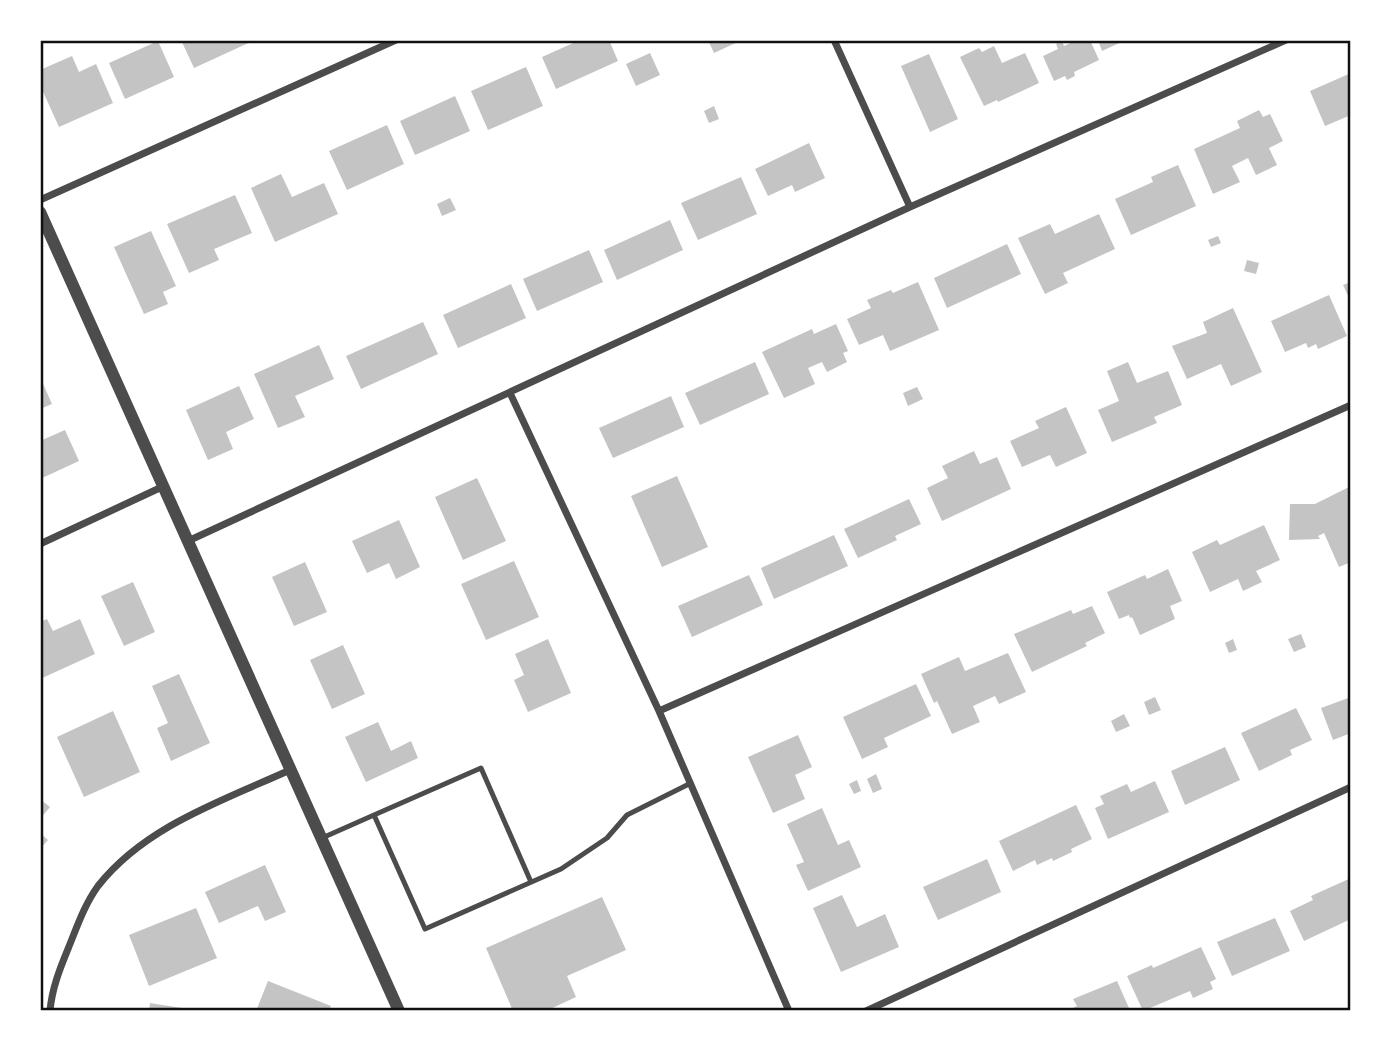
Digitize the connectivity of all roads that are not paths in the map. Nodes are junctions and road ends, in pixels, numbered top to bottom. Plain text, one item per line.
1 (396, 40) edge
2 (834, 40) edge
3 (1286, 40) edge
4 (40, 200) edge
5 (910, 207) junction
6 (40, 212) edge
7 (510, 393) junction
8 (1351, 405) edge
9 (164, 486) junction
10 (188, 541) junction
11 (40, 544) edge
12 (659, 711) junction
13 (290, 770) junction
14 (691, 783) junction
15 (1351, 787) edge
16 (374, 815) junction
17 (321, 839) junction
18 (531, 882) junction
19 (40, 989) edge
20 (52, 991) junction
21 (50, 1011) edge
22 (400, 1011) edge
23 (789, 1011) edge
24 (866, 1011) edge

1 - 4 street
2 - 5 street
3 - 5 street
5 - 7 street
6 - 9 street
7 - 10 street
7 - 12 street
8 - 12 street
9 - 10 street
9 - 11 street
10 - 13 street
12 - 14 street
13 - 17 street
13 - 20 street
14 - 18 lane
14 - 23 street
15 - 24 street
16 - 17 lane
16 - 18 lane
16 - 18 lane
17 - 22 street
19 - 20 street
20 - 21 street

